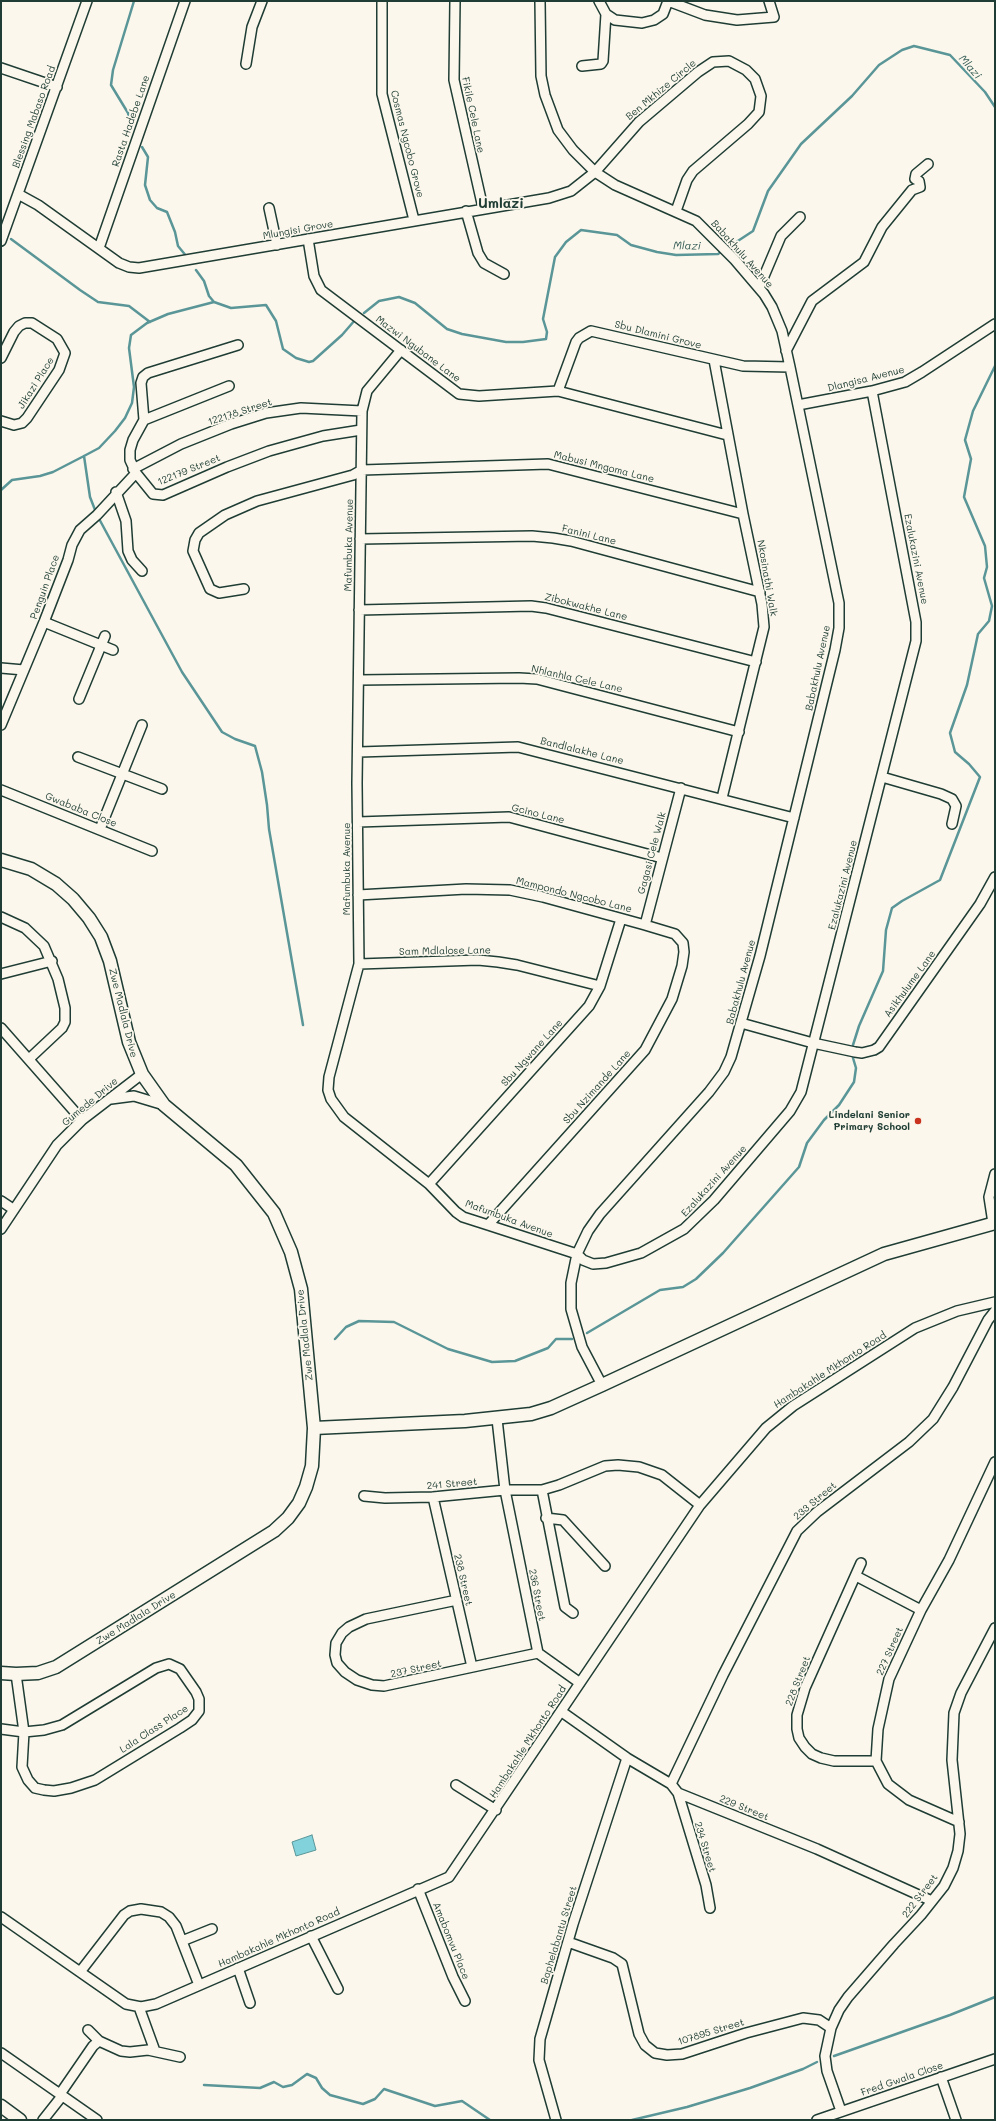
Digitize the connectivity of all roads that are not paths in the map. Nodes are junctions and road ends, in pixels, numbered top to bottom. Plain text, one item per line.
1 (86, 1) edge
2 (185, 1) edge
3 (262, 1) edge
4 (382, 1) edge
5 (455, 1) edge
6 (540, 1) edge
7 (599, 1) edge
8 (668, 1) edge
9 (769, 1) edge
10 (606, 14) junction
11 (246, 64) dead end
12 (582, 66) dead end
13 (1, 68) edge
14 (57, 87) junction
15 (928, 164) dead end
16 (595, 172) junction
17 (18, 194) junction
18 (269, 208) dead end
19 (483, 208) junction
20 (466, 211) junction
21 (676, 211) junction
22 (800, 217) dead end
23 (414, 220) junction
24 (308, 239) junction
25 (1, 241) edge
26 (277, 245) junction
27 (99, 248) junction
28 (504, 274) dead end
29 (759, 288) junction
30 (995, 324) edge
31 (238, 344) dead end
32 (401, 350) junction
33 (786, 351) junction
34 (1, 358) edge
35 (714, 360) junction
36 (790, 367) junction
37 (229, 386) dead end
38 (558, 391) junction
39 (872, 391) junction
40 (798, 405) junction
41 (362, 411) junction
42 (144, 420) junction
43 (1, 422) edge
44 (361, 430) junction
45 (727, 436) junction
46 (362, 470) junction
47 (134, 471) junction
48 (116, 492) junction
49 (743, 514) junction
50 (360, 539) junction
51 (142, 571) dead end
52 (244, 589) dead end
53 (760, 592) junction
54 (359, 610) junction
55 (44, 622) junction
56 (105, 636) dead end
57 (100, 645) junction
58 (113, 650) dead end
59 (756, 662) junction
60 (1, 668) edge
61 (24, 670) junction
62 (359, 680) junction
63 (79, 699) dead end
64 (1, 725) edge
65 (142, 725) dead end
66 (739, 732) junction
67 (359, 752) junction
68 (78, 756) dead end
69 (121, 772) junction
70 (882, 777) junction
71 (681, 788) junction
72 (162, 789) dead end
73 (1, 790) edge
74 (722, 798) junction
75 (794, 818) junction
76 (358, 822) junction
77 (952, 824) dead end
78 (100, 829) junction
79 (152, 851) dead end
80 (662, 858) junction
81 (1, 860) edge
82 (995, 877) edge
83 (358, 895) junction
84 (1, 917) edge
85 (621, 919) junction
86 (645, 925) junction
87 (683, 943) joint
88 (52, 961) junction
89 (359, 964) junction
90 (1, 974) edge
91 (600, 986) junction
92 (741, 1023) junction
93 (1, 1028) edge
94 (813, 1043) junction
95 (29, 1059) junction
96 (142, 1074) junction
97 (108, 1100) junction
98 (164, 1105) junction
99 (82, 1120) junction
100 (995, 1174) edge
101 (429, 1184) junction
102 (1, 1201) edge
103 (13, 1209) junction
104 (994, 1223) edge
105 (488, 1225) junction
106 (1, 1229) edge
107 (577, 1254) junction
108 (995, 1302) edge
109 (995, 1311) edge
110 (602, 1385) junction
111 (497, 1419) junction
112 (314, 1428) junction
113 (995, 1462) edge
114 (505, 1490) junction
115 (542, 1490) junction
116 (364, 1496) dead end
117 (433, 1497) junction
118 (700, 1505) junction
119 (546, 1518) junction
120 (861, 1563) dead end
121 (605, 1566) dead end
122 (856, 1576) junction
123 (456, 1600) junction
124 (921, 1610) junction
125 (573, 1613) dead end
126 (995, 1628) edge
127 (538, 1653) junction
128 (472, 1668) junction
129 (1, 1672) edge
130 (16, 1674) junction
131 (580, 1683) junction
132 (562, 1712) junction
133 (1, 1729) edge
134 (24, 1732) junction
135 (627, 1758) junction
136 (876, 1761) junction
137 (671, 1784) junction
138 (456, 1785) dead end
139 (678, 1793) junction
140 (496, 1810) junction
141 (959, 1822) junction
142 (418, 1889) junction
143 (932, 1901) junction
144 (710, 1908) dead end
145 (1, 1917) edge
146 (212, 1929) dead end
147 (311, 1936) junction
148 (182, 1941) junction
149 (568, 1942) junction
150 (238, 1968) junction
151 (80, 1972) junction
152 (199, 1985) junction
153 (338, 1989) dead end
154 (465, 2001) dead end
155 (250, 2003) dead end
156 (139, 2007) junction
157 (830, 2028) junction
158 (88, 2030) dead end
159 (99, 2041) junction
160 (155, 2051) junction
161 (1, 2053) edge
162 (180, 2056) dead end
163 (995, 2059) edge
164 (941, 2077) junction
165 (61, 2095) junction
166 (1, 2106) edge
167 (841, 2111) junction
168 (20, 2120) edge
169 (43, 2120) edge
170 (97, 2120) edge
171 (556, 2120) edge
172 (817, 2120) edge
173 (956, 2120) edge

1 - 14 street, Blessing Mabaso Road
2 - 27 street, Rasta Hadebe Lane
3 - 11 street
4 - 23 street, Cosmas Ngcobo Grove
5 - 19 street, Fikile Cele Lane
6 - 16 street, Babakhulu Avenue
7 - 10 street
8 - 9 street
8 - 10 street
10 - 12 street
13 - 14 street
14 - 17 street, Blessing Mabaso Road
15 - 33 street
16 - 19 street, Mlungisi Grove
16 - 21 street, Babakhulu Avenue
16 - 21 street, Ben Mkhize Circle
17 - 25 street, Blessing Mabaso Road
17 - 27 street, Mlungisi Grove
18 - 26 street
19 - 20 street, Mlungisi Grove
20 - 23 street, Mlungisi Grove
20 - 28 street
21 - 29 street, Babakhulu Avenue
22 - 29 street
23 - 24 street, Mlungisi Grove
24 - 26 street, Mlungisi Grove
24 - 32 street, Mazwi Ngubane Lane
26 - 27 street, Mlungisi Grove
29 - 33 street, Babakhulu Avenue
30 - 39 street, Dlangisa Avenue
31 - 42 street
32 - 38 street, Mazwi Ngubane Lane
32 - 41 street, Mafumbuka Avenue
33 - 36 street, Babakhulu Avenue
34 - 43 street, Jikazi Place
35 - 36 street, Sbu Dlamini Grove
35 - 38 street, Sbu Dlamini Grove
35 - 45 street, Nkosinathi Walk
36 - 40 street, Babakhulu Avenue
37 - 42 street
38 - 45 street, Mazwi Ngubane Lane
39 - 40 street, Dlangisa Avenue
39 - 70 street, Ezalukazini Avenue
40 - 75 street, Babakhulu Avenue
41 - 44 street, Mafumbuka Avenue
41 - 47 street, 122178 Street
42 - 47 street
44 - 46 street, Mafumbuka Avenue
44 - 47 street, 122179 Street
45 - 49 street, Nkosinathi Walk
46 - 49 street, Mabusi Mngoma Lane
46 - 50 street, Mafumbuka Avenue
46 - 52 street
47 - 48 street, Penguin Place
48 - 51 street
48 - 55 street, Penguin Place
49 - 53 street, Nkosinathi Walk
50 - 53 street, Fanini Lane
50 - 54 street, Mafumbuka Avenue
53 - 59 street, Nkosinathi Walk
54 - 59 street, Zibokwakhe Lane
54 - 62 street, Mafumbuka Avenue
55 - 57 street
55 - 61 street, Penguin Place
56 - 57 street
57 - 58 street
57 - 63 street
59 - 66 street, Nkosinathi Walk
60 - 61 street
61 - 64 street, Penguin Place
62 - 66 street, Nhlanhla Cele Lane
62 - 67 street, Mafumbuka Avenue
65 - 69 street
66 - 74 street, Nkosinathi Walk
67 - 71 street, Bandlalakhe Lane
67 - 76 street, Mafumbuka Avenue
68 - 69 street
69 - 72 street
69 - 78 street
70 - 77 street
70 - 94 street, Ezalukazini Avenue
71 - 74 street, Bandlalakhe Lane
71 - 80 street, Gagasi Cele Walk
73 - 78 street, Gwababa Close
74 - 75 street, Bandlalakhe Lane
75 - 92 street, Babakhulu Avenue
76 - 80 street, Gcino Lane
76 - 83 street, Mafumbuka Avenue
78 - 79 street, Gwababa Close
80 - 86 street, Gagasi Cele Walk
81 - 96 street, Zwe Madlala Drive
82 - 94 street, Asikhulume Lane
83 - 85 street, Mampondo Ngcobo Lane
83 - 89 street, Mafumbuka Avenue
84 - 88 street
85 - 86 street, Mampondo Ngcobo Lane
85 - 91 street, Sbu Ngwane Lane
86 - 87 street, Mampondo Ngcobo Lane
87 - 105 street, Sbu Nzimande Lane
88 - 90 street
88 - 95 street
89 - 91 street, Sam Mdlalose Lane
89 - 101 street, Mafumbuka Avenue
91 - 101 street, Sbu Ngwane Lane
92 - 94 street, Asikhulume Lane
92 - 107 street, Babakhulu Avenue
93 - 95 street
94 - 107 street, Ezalukazini Avenue
95 - 99 street
96 - 97 street, Gumede Drive
96 - 98 street, Zwe Madlala Drive
97 - 98 street
97 - 99 street, Gumede Drive
98 - 112 street, Zwe Madlala Drive
99 - 103 street, Gumede Drive
100 - 104 street
101 - 105 street, Mafumbuka Avenue
102 - 103 street
103 - 106 street, Gumede Drive
104 - 110 street
105 - 107 street, Mafumbuka Avenue
107 - 110 street, Babakhulu Avenue
108 - 118 street, Hambakahle Mkhonto Road
109 - 137 street, 233 Street
110 - 111 street
111 - 112 street
111 - 114 street, 236 Street
112 - 130 street, Zwe Madlala Drive
113 - 124 street, 227 Street
114 - 115 street, 241 Street
114 - 117 street, 241 Street
114 - 127 street, 236 Street
115 - 118 street, 241 Street
115 - 119 street
116 - 117 street, 241 Street
117 - 123 street, 238 Street
118 - 131 street, Hambakahle Mkhonto Road
119 - 121 street
119 - 125 street
120 - 122 street, 228 Street
122 - 124 street
122 - 136 street, 228 Street
123 - 128 street, 238 Street
123 - 128 street, 237 Street
124 - 136 street, 227 Street
126 - 141 street, 222 Street
127 - 128 street, 237 Street
127 - 131 street
129 - 130 street, Zwe Madlala Drive
130 - 134 street, Lala Class Place
131 - 132 street, Hambakahle Mkhonto Road
132 - 135 street
132 - 140 street, Hambakahle Mkhonto Road
133 - 134 street, Lala Class Place
134 - 134 street, Lala Class Place
135 - 137 street
135 - 149 street, Baphelabantu Street
136 - 141 street
137 - 139 street
138 - 140 street
139 - 143 street, 229 Street
139 - 144 street, 234 Street
140 - 142 street, Hambakahle Mkhonto Road
141 - 143 street, 222 Street
142 - 147 street, Hambakahle Mkhonto Road
142 - 154 street, Amabomvu Place
143 - 157 street, 222 Street
145 - 151 street
146 - 148 street
147 - 150 street, Hambakahle Mkhonto Road
147 - 153 street
148 - 151 street
148 - 152 street
149 - 157 street, 107895 Street
149 - 171 street, Baphelabantu Street
150 - 152 street, Hambakahle Mkhonto Road
150 - 155 street
151 - 156 street
152 - 156 street, Hambakahle Mkhonto Road
156 - 160 street
157 - 167 street, 222 Street
158 - 159 street
159 - 160 street
159 - 165 street
160 - 162 street
161 - 165 street
163 - 164 street, Fred Gwala Close
164 - 167 street, Fred Gwala Close
164 - 173 street
165 - 169 street
165 - 170 street
166 - 168 street
167 - 172 street, Fred Gwala Close

